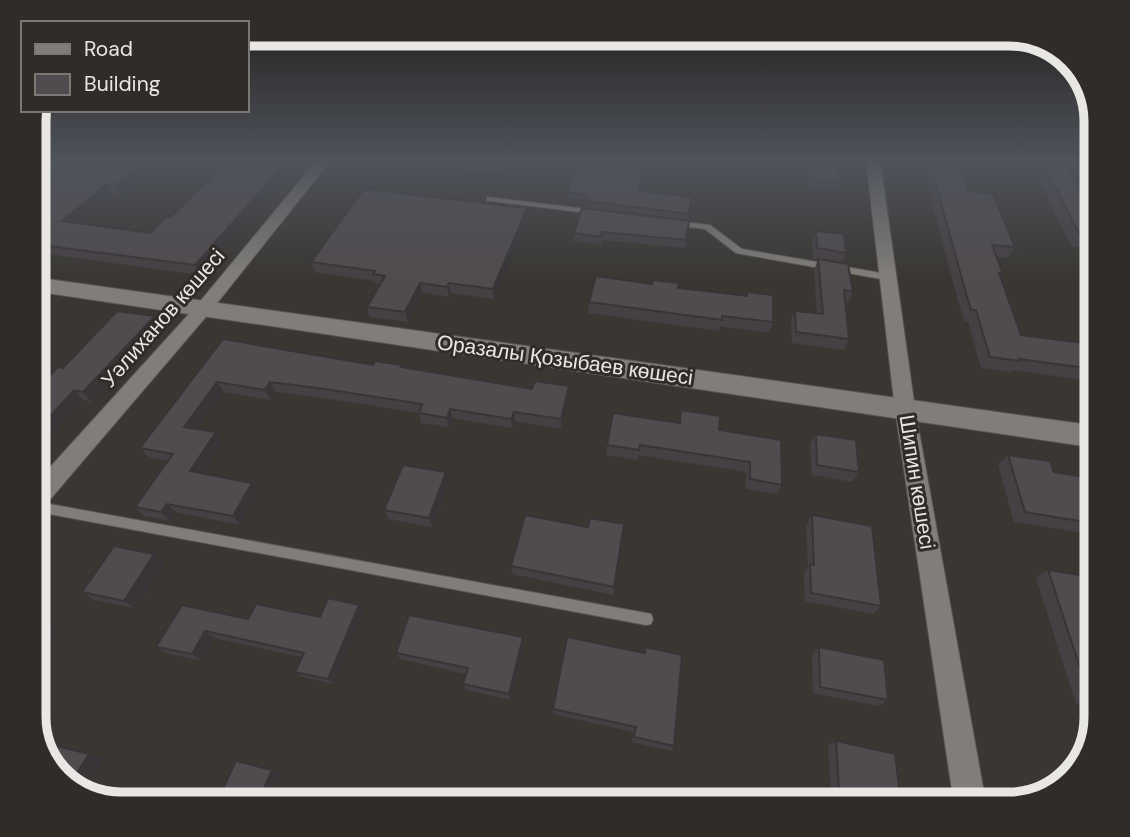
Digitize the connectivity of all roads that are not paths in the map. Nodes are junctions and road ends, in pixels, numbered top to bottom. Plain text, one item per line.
1 (292, 199) edge
2 (490, 199) dead end
3 (878, 199) edge
4 (599, 213) edge
5 (666, 222) edge
6 (887, 276) junction
7 (46, 286) edge
8 (204, 308) junction
9 (905, 409) junction
10 (1084, 435) edge
11 (46, 489) edge
12 (46, 506) edge
13 (646, 619) dead end
14 (968, 792) edge

1 - 8 street, Уәлиханов көшесі
2 - 4 lane
3 - 6 street, Шипин көшесі
5 - 6 lane
6 - 9 street, Шипин көшесі
7 - 8 street, Оразалы Қозыбаев көшесі
8 - 9 street, Оразалы Қозыбаев көшесі
8 - 11 street, Уәлиханов көшесі
9 - 10 street, Оразалы Қозыбаев көшесі
9 - 14 street, Шипин көшесі
12 - 13 lane

